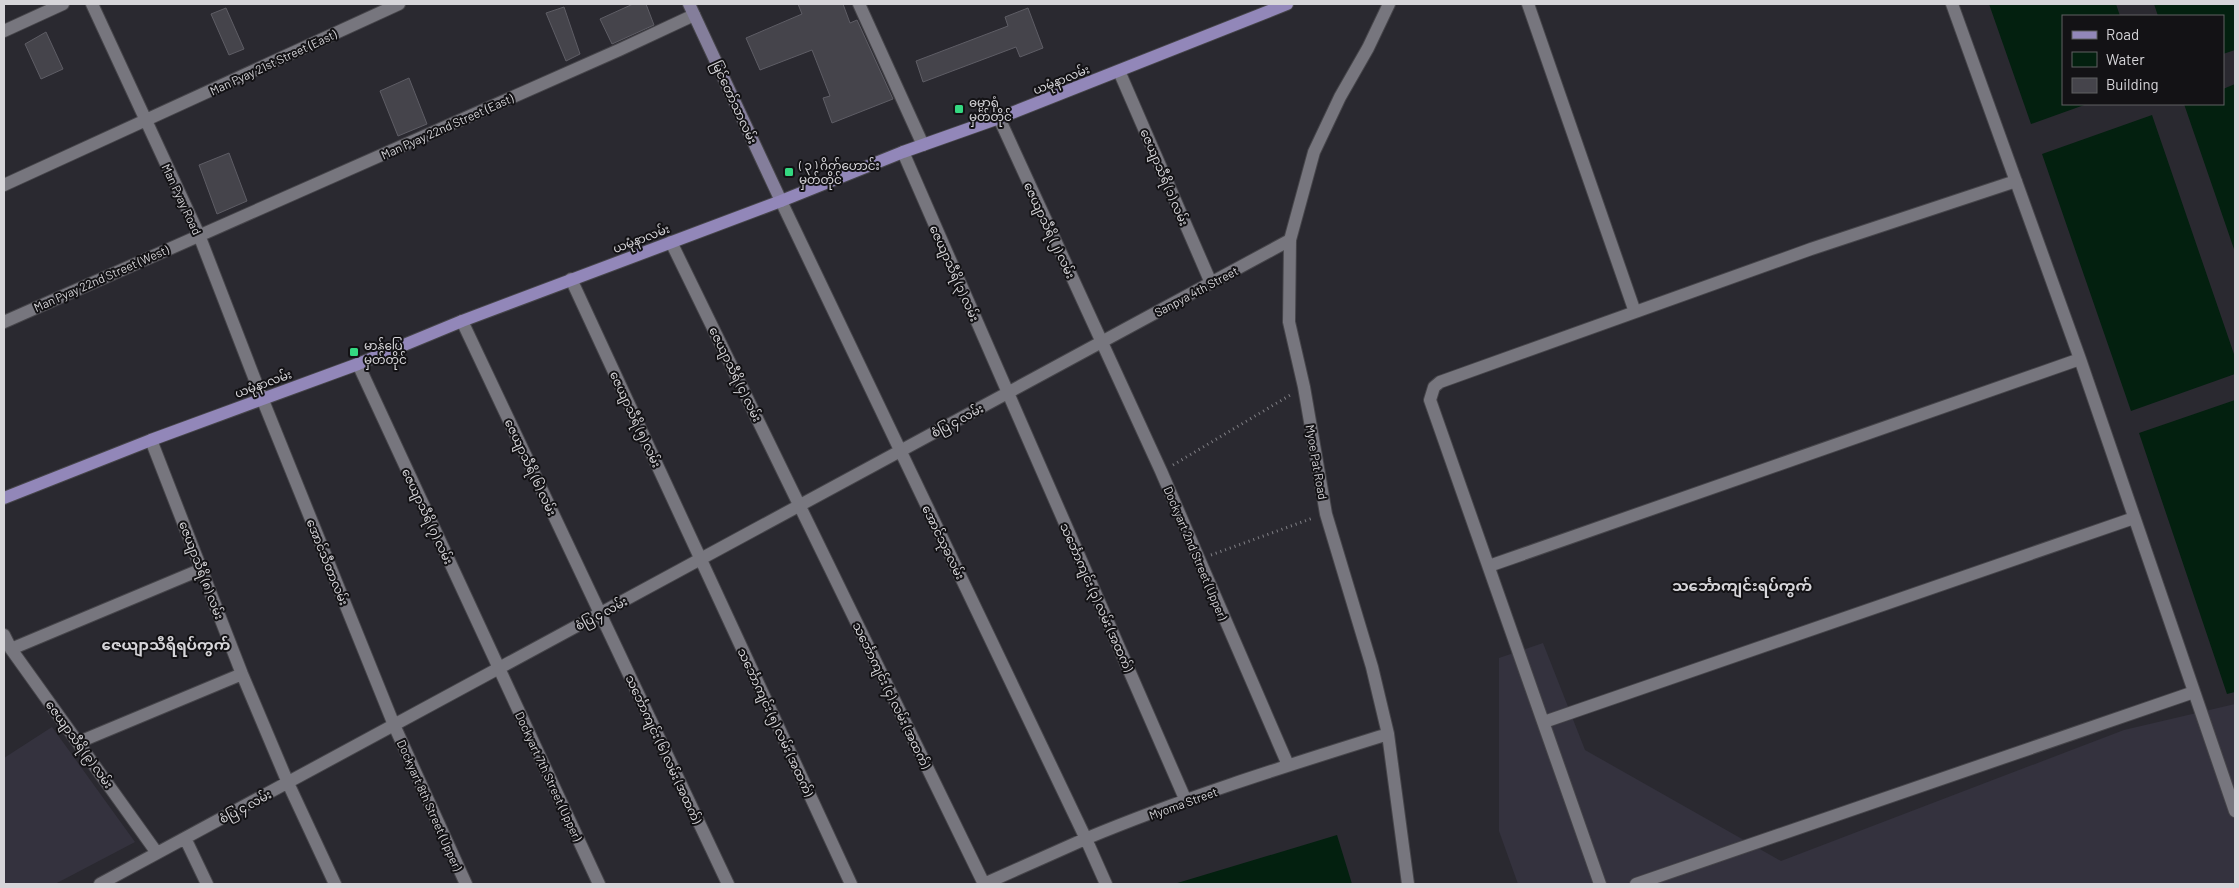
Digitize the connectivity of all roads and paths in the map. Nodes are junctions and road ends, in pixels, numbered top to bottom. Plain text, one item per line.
1 (63, 4) edge
2 (92, 4) edge
3 (400, 4) edge
4 (859, 4) edge
5 (1287, 4) edge
6 (1389, 4) edge
7 (1528, 4) edge
8 (1952, 4) edge
9 (691, 9) edge
10 (4, 31) edge
11 (1119, 71) junction
12 (999, 118) junction
13 (146, 121) junction
14 (923, 145) junction
15 (903, 152) junction
16 (2016, 181) junction
17 (4, 185) edge
18 (781, 201) junction
19 (199, 235) junction
20 (1290, 240) junction
21 (672, 242) junction
22 (571, 279) junction
23 (1211, 283) junction
24 (1635, 312) junction
25 (462, 321) junction
26 (4, 322) edge
27 (1102, 342) junction
28 (2080, 359) junction
29 (358, 364) junction
30 (1304, 388) junction
31 (1008, 393) junction
32 (262, 398) junction
33 (151, 440) junction
34 (901, 451) junction
35 (1161, 471) junction
36 (4, 498) edge
37 (800, 506) junction
38 (1326, 514) junction
39 (2134, 518) junction
40 (701, 559) junction
41 (1199, 560) junction
42 (1489, 566) junction
43 (202, 569) junction
44 (600, 614) junction
45 (4, 635) edge
46 (11, 649) junction
47 (499, 668) junction
48 (242, 674) junction
49 (2194, 692) junction
50 (1544, 722) junction
51 (394, 725) junction
52 (1388, 734) junction
53 (79, 742) junction
54 (1288, 765) junction
55 (288, 783) junction
56 (1186, 802) junction
57 (2235, 811) edge
58 (185, 838) junction
59 (1086, 839) junction
60 (157, 853) junction
61 (100, 884) edge
62 (207, 884) edge
63 (335, 884) edge
64 (466, 884) edge
65 (599, 884) edge
66 (728, 884) edge
67 (851, 884) edge
68 (984, 884) edge
69 (1106, 884) edge
70 (1408, 884) edge
71 (1600, 884) edge
72 (1636, 884) edge

1 - 10 street
2 - 13 street, Man Pyay Road
3 - 13 street, Man Pyay 21st Street (East)
4 - 14 street
5 - 11 main road, ယမုံနာလမ်း
6 - 20 street, Myoe Pat Road
7 - 24 street
8 - 16 street
9 - 18 main road, မြင်တော်သာလမ်း
9 - 19 street, Man Pyay 22nd Street (East)
11 - 12 main road, ယမုံနာလမ်း
11 - 23 street, ဇေယျာသီရိ (၁) လမ်း
12 - 14 main road, ယမုံနာလမ်း
12 - 27 street, ဇေယျာသီရိ (၂) လမ်း
13 - 17 street, Man Pyay 21st Street (East)
13 - 19 street, Man Pyay Road
14 - 15 main road, ယမုံနာလမ်း
15 - 18 main road, ယမုံနာလမ်း
15 - 31 street, ဇေယျာသီရိ (၃) လမ်း
16 - 24 street
16 - 28 street
18 - 21 main road, ယမုံနာလမ်း
18 - 34 street, အောင်သုခလမ်း
19 - 26 street, Man Pyay 22nd Street (West)
19 - 32 street, Man Pyay Road
20 - 23 street, Sanpya 4th Street
20 - 30 street, Myoe Pat Road
21 - 22 main road, ယမုံနာလမ်း
21 - 37 street, ဇေယျာသီရိ (၄) လမ်း
22 - 25 main road, ယမုံနာလမ်း
22 - 40 street, ဇေယျာသီရိ (၅) လမ်း
23 - 27 street, Sanpya 4th Street
24 - 42 street
25 - 29 main road, ယမုံနာလမ်း
25 - 44 street, ဇေယျာသီရိ (၆) လမ်း
27 - 31 street, စံပြ ၄ လမ်း
27 - 35 street, Dockyart 2nd Street (Upper)
28 - 39 street
28 - 42 street
29 - 32 main road, ယမုံနာလမ်း
29 - 47 street, ဇေယျာသီရိ (၇) လမ်း
30 - 35 path
30 - 38 street, Myoe Pat Road
31 - 34 street, စံပြ ၄ လမ်း
31 - 56 street, သင်္ဘောကျင်း (၃) လမ်း (အထက်)
32 - 33 main road, ယမုံနာလမ်း
32 - 51 street, အောင်သီတာလမ်း
33 - 36 main road, ယမုံနာလမ်း
33 - 43 street, ဇေယျာသီရိ (၈) လမ်း
34 - 37 street, စံပြ ၄ လမ်း
34 - 59 street, အောင်သုခလမ်း
35 - 41 street, Dockyart 2nd Street (Upper)
37 - 40 street, စံပြ ၄ လမ်း
37 - 68 street, သင်္ဘောကျင်း (၄) လမ်း (အထက်)
38 - 41 path
38 - 52 street, Myoe Pat Road
39 - 49 street
39 - 50 street
40 - 44 street, စံပြ ၄ လမ်း
40 - 67 street, သင်္ဘောကျင်း (၅) လမ်း (အထက်)
41 - 54 street, Dockyart 2nd Street (Upper)
42 - 50 street
43 - 46 street
43 - 48 street, ဇေယျာသီရိ (၈) လမ်း
44 - 47 street, စံပြ ၄ လမ်း
44 - 66 street, သင်္ဘောကျင်း (၆) လမ်း (အထက်)
45 - 46 street, ဇေယျာသီရိ (၉) လမ်း
46 - 53 street, ဇေယျာသီရိ (၉) လမ်း
47 - 51 street, စံပြ ၄ လမ်း
47 - 65 street, Dockyart 7th Street (Upper)
48 - 53 street
48 - 55 street, ဇေယျာသီရိ (၈) လမ်း
49 - 57 street
49 - 72 street
50 - 71 street
51 - 55 street, စံပြ ၄ လမ်း
51 - 64 street, Dockyart 8th Street (Upper)
52 - 54 street, Myoma Street
52 - 70 street, Myoe Pat Road
53 - 60 street, ဇေယျာသီရိ (၉) လမ်း
54 - 56 street, Myoma Street
55 - 58 street, စံပြ ၄ လမ်း
55 - 63 street, ဇေယျာသီရိ (၈) လမ်း
56 - 59 street, Myoma Street
58 - 60 street, စံပြ ၄ လမ်း
58 - 62 street
59 - 68 street, Myoma Street
59 - 69 street, အောင်သုခလမ်း
60 - 61 street, စံပြ ၄ လမ်း

